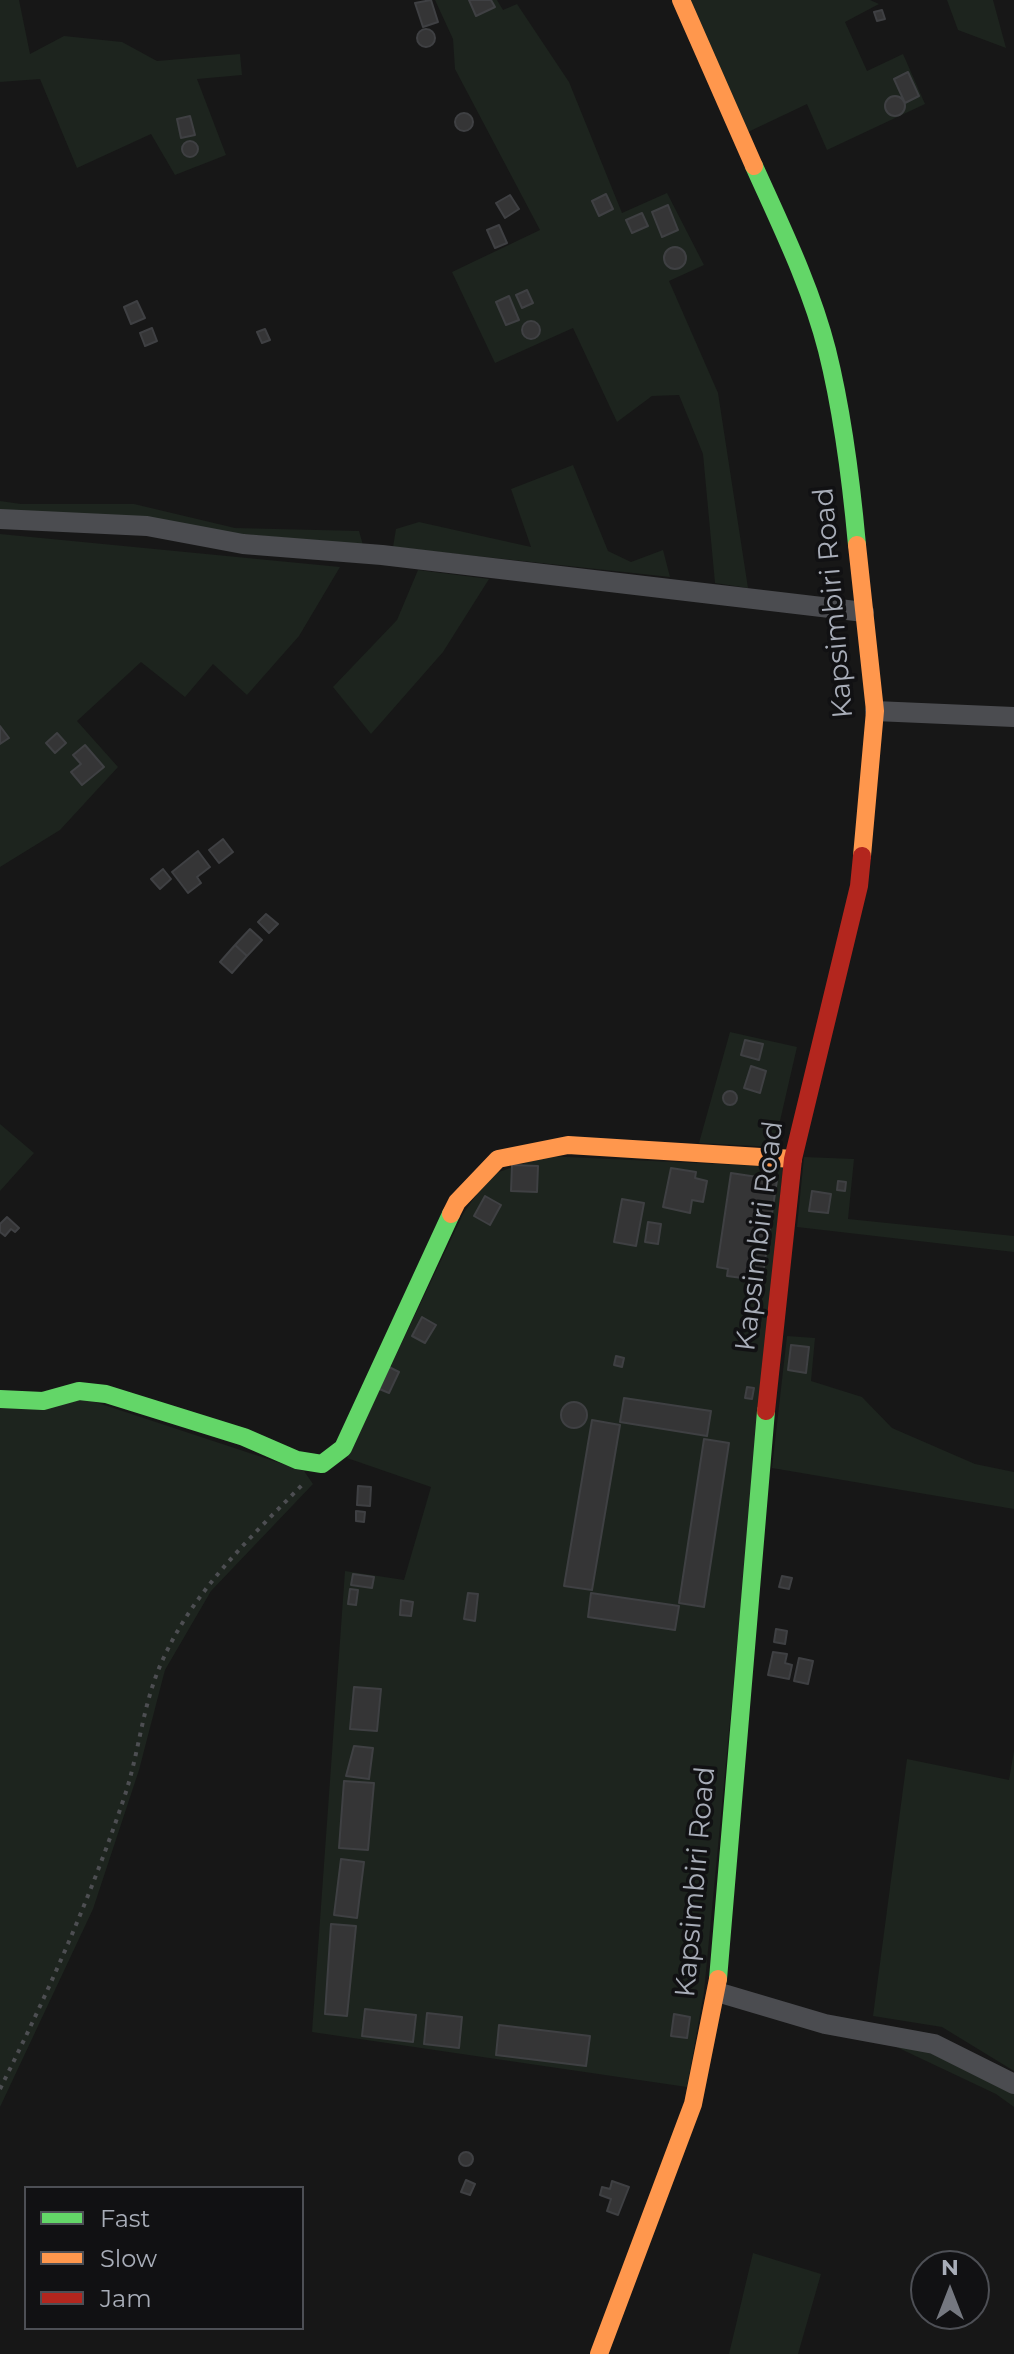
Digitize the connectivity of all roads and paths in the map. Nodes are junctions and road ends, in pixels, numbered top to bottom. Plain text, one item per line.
1 (681, 0) edge
2 (0, 519) edge
3 (864, 612) junction
4 (875, 711) junction
5 (1014, 717) edge
6 (793, 1159) junction
7 (0, 1399) edge
8 (322, 1464) junction
9 (717, 1992) junction
10 (1014, 2084) edge
11 (0, 2089) edge
12 (599, 2354) edge

1 - 3 street, Kapsimbiri Road
2 - 3 street
3 - 4 street, Kapsimbiri Road
4 - 5 street
4 - 6 street, Kapsimbiri Road
6 - 8 street
6 - 9 street, Kapsimbiri Road
7 - 8 street
8 - 11 path
9 - 10 street
9 - 12 street, Kapsimbiri Road

